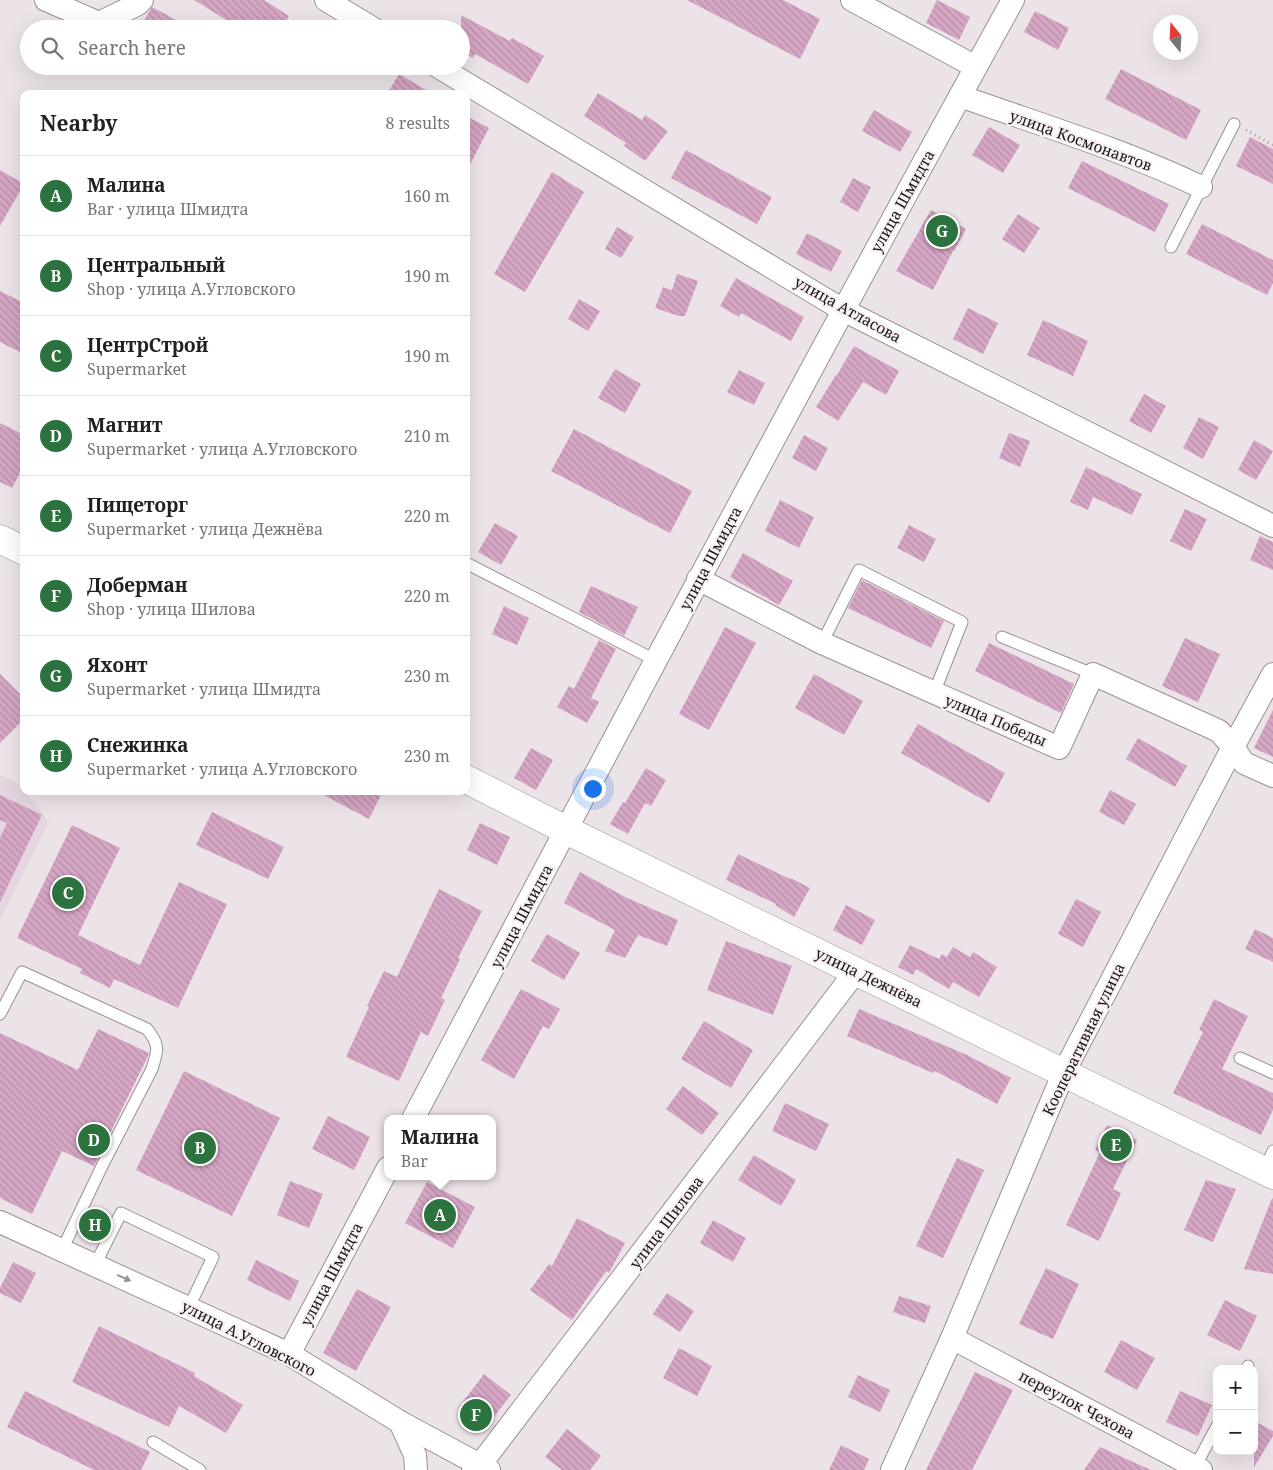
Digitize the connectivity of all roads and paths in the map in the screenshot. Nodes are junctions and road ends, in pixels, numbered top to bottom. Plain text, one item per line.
1 (46, 0) edge
2 (142, 0) edge
3 (326, 0) edge
4 (852, 0) edge
5 (1013, 0) edge
6 (92, 20) edge
7 (105, 20) edge
8 (359, 20) edge
9 (976, 67) junction
10 (452, 75) edge
11 (960, 96) junction
12 (1234, 124) joint
13 (1273, 145) edge
14 (1201, 187) junction
15 (1171, 247) dead end
16 (843, 310) junction
17 (1273, 526) edge
18 (0, 539) edge
19 (20, 549) edge
20 (470, 565) edge
21 (698, 579) junction
22 (1002, 637) dead end
23 (822, 643) junction
24 (655, 660) junction
25 (1094, 674) junction
26 (1273, 674) edge
27 (934, 693) junction
28 (1233, 747) junction
29 (1273, 776) edge
30 (470, 781) edge
31 (566, 830) junction
32 (856, 971) junction
33 (0, 1014) edge
34 (1240, 1058) dead end
35 (1064, 1072) junction
36 (1273, 1073) edge
37 (415, 1115) edge
38 (1270, 1165) edge
39 (384, 1176) edge
40 (0, 1222) edge
41 (62, 1250) junction
42 (96, 1265) junction
43 (188, 1307) junction
44 (952, 1338) junction
45 (289, 1354) junction
46 (400, 1422) junction
47 (1213, 1435) edge
48 (153, 1442) dead end
49 (481, 1468) edge
50 (1198, 1468) edge
51 (200, 1470) edge
52 (416, 1470) edge
53 (892, 1470) edge

1 - 6 street
2 - 7 street
3 - 8 street
4 - 9 street
5 - 9 street, улица Шмидта
9 - 11 street, улица Шмидта
10 - 16 street, улица Атласова
11 - 14 street, улица Космонавтов
11 - 16 street, улица Шмидта
12 - 13 path
12 - 14 lane
14 - 15 lane
16 - 17 street, улица Атласова
16 - 21 street, улица Шмидта
18 - 19 main road
20 - 24 lane
21 - 23 street, улица Победы
21 - 24 street, улица Шмидта
22 - 25 lane
23 - 27 street, улица Победы
23 - 27 lane
24 - 31 street, улица Шмидта
25 - 27 street, улица Победы
25 - 28 street
26 - 28 street, Кооперативная улица
28 - 29 street
28 - 35 street, Кооперативная улица
30 - 31 main road, улица Дежнёва
31 - 32 main road, улица Дежнёва
31 - 37 street, улица Шмидта
32 - 35 main road, улица Дежнёва
32 - 49 street, улица Шилова
33 - 41 lane
34 - 36 lane
35 - 38 main road, улица Дежнёва
35 - 44 street, Кооперативная улица
39 - 45 street, улица Шмидта
40 - 41 street, улица А.Угловского
41 - 42 street, улица А.Угловского
42 -> 43 street, улица А.Угловского
42 - 43 lane
43 - 45 street, улица А.Угловского
44 - 50 street, переулок Чехова
44 - 53 street, Кооперативная улица
45 - 46 street, улица А.Угловского
46 - 49 street, улица А.Угловского
46 - 52 street
47 - 50 lane
48 - 51 lane

